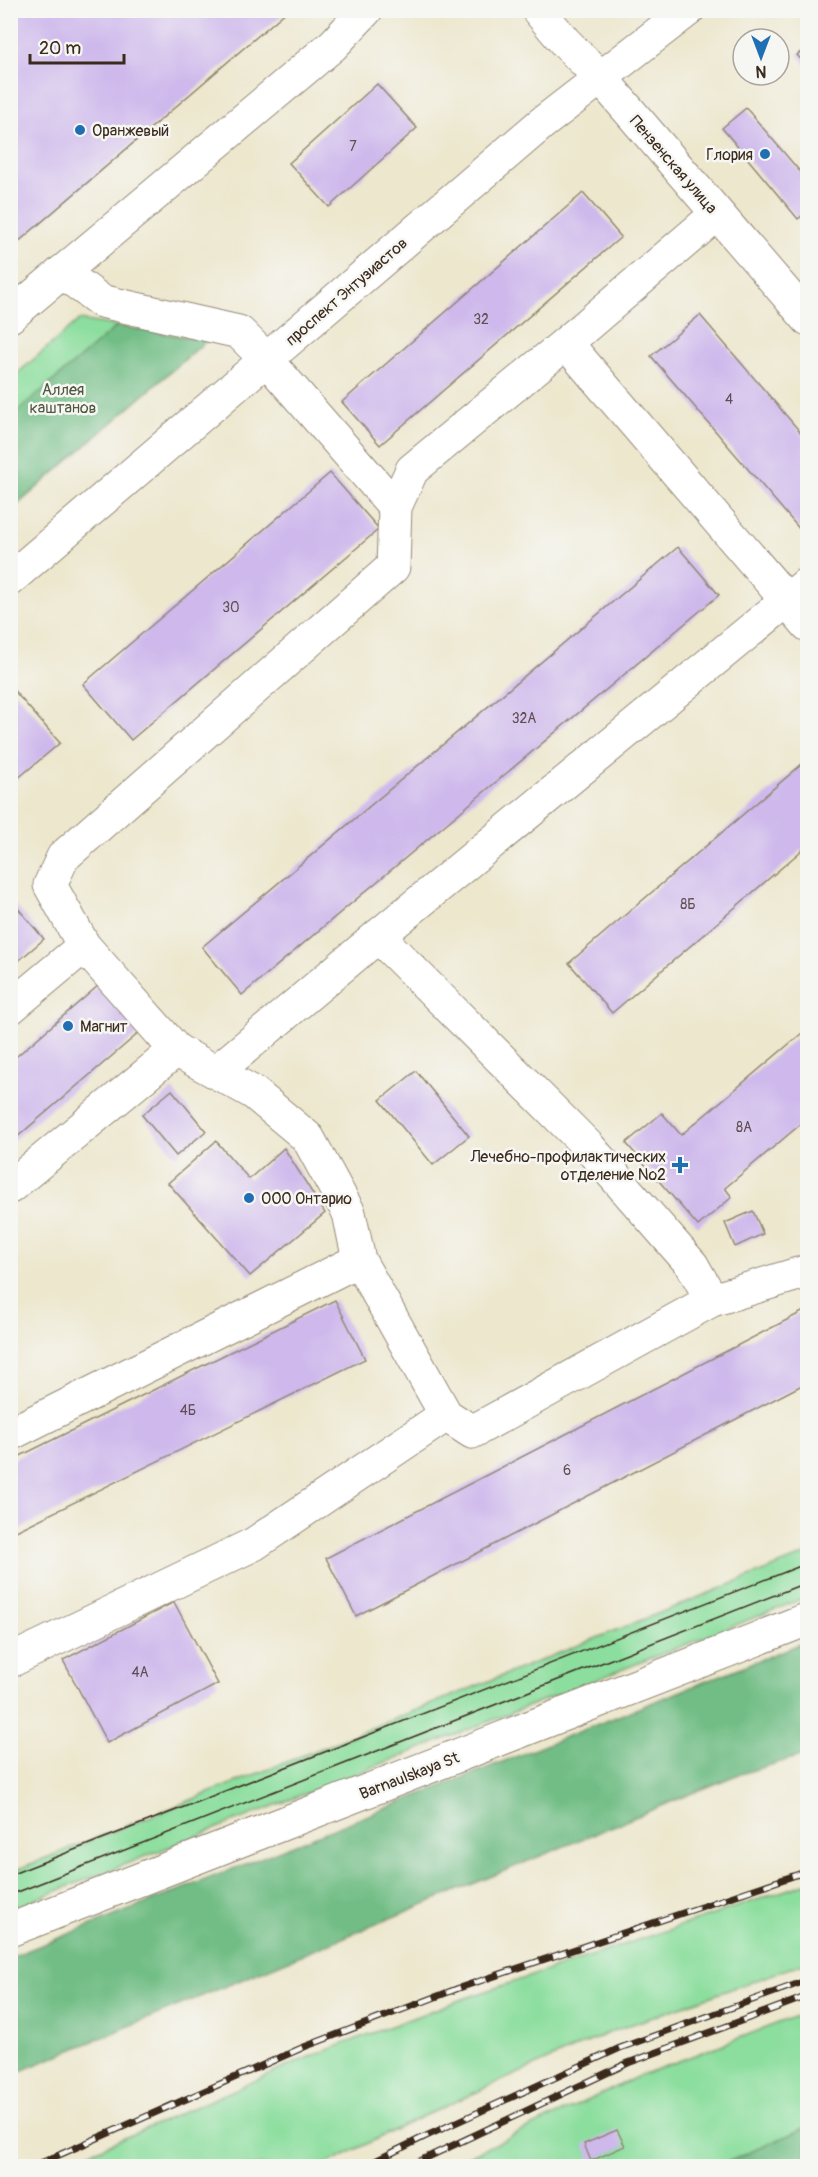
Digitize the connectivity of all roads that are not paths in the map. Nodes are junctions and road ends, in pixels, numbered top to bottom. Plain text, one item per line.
1 (366, 10) edge
2 (538, 10) edge
3 (688, 10) edge
4 (600, 77) junction
5 (717, 214) junction
6 (62, 272) junction
7 (10, 316) edge
8 (807, 319) edge
9 (566, 343) junction
10 (267, 360) junction
11 (395, 507) junction
12 (10, 579) edge
13 (797, 591) edge
14 (807, 625) edge
15 (378, 936) junction
16 (84, 946) junction
17 (10, 1008) edge
18 (176, 1050) junction
19 (216, 1072) junction
20 (10, 1186) edge
21 (359, 1260) junction
22 (807, 1271) edge
23 (712, 1300) junction
24 (446, 1415) junction
25 (10, 1434) edge
26 (807, 1619) edge
27 (10, 1661) edge
28 (10, 1930) edge

1 - 6 street
2 - 4 street, Пензенская улица
3 - 4 street, проспект Энтузиастов
4 - 5 street, Пензенская улица
4 - 10 street, проспект Энтузиастов
5 - 8 street, Пензенская улица
5 - 9 street
6 - 7 street
6 - 10 street
9 - 11 street
9 - 13 street
10 - 11 street
10 - 12 street, проспект Энтузиастов
11 - 16 street
13 - 14 street
13 - 15 street
15 - 19 street
15 - 23 street
16 - 17 street
16 - 18 street
18 - 19 street
18 - 20 street
19 - 21 street
21 - 24 street
21 - 25 street
22 - 23 street
23 - 24 street
24 - 27 street
26 - 28 street, Barnaulskaya St

